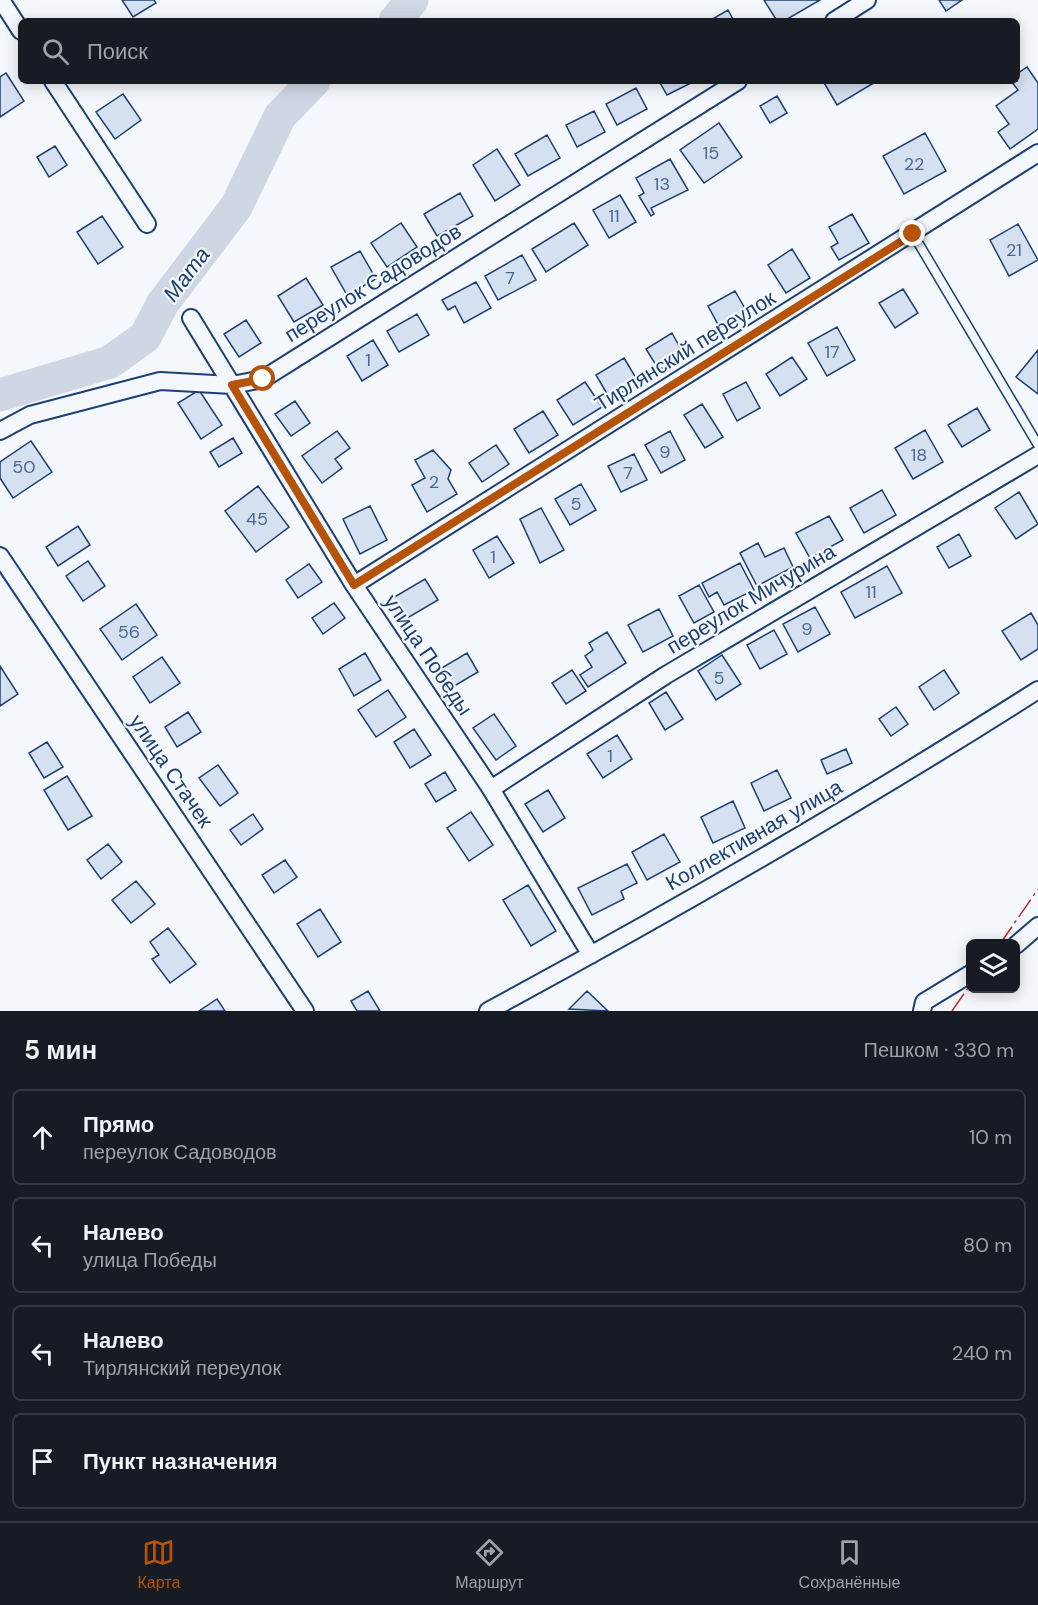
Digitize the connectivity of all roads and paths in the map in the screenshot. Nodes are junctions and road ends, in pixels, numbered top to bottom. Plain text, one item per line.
1 (0, 0) edge
2 (860, 2) edge
3 (838, 18) edge
4 (18, 27) edge
5 (55, 84) edge
6 (733, 84) edge
7 (1038, 153) edge
8 (147, 224) dead end
9 (913, 234) junction
10 (190, 318) dead end
11 (232, 385) junction
12 (0, 431) edge
13 (1038, 445) edge
14 (1038, 455) edge
15 (0, 556) edge
16 (354, 585) junction
17 (1038, 690) edge
18 (491, 789) junction
19 (1038, 926) edge
20 (1020, 942) edge
21 (591, 955) junction
22 (966, 977) edge
23 (305, 1011) edge
24 (488, 1011) edge
25 (921, 1011) edge

1 - 4 street
2 - 3 street
5 - 8 street
6 - 11 street, переулок Садоводов
7 - 9 street, Тирлянский переулок
9 - 13 lane
9 - 16 street, Тирлянский переулок
10 - 11 street, улица Победы
11 - 12 street, переулок Садоводов
11 - 16 street, улица Победы
14 - 18 street, переулок Мичурина
15 - 23 street, улица Стачек
16 - 18 street, улица Победы
17 - 21 street, Коллективная улица
18 - 21 street, улица Победы
19 - 20 street
21 - 24 street, Коллективная улица
22 - 25 street

